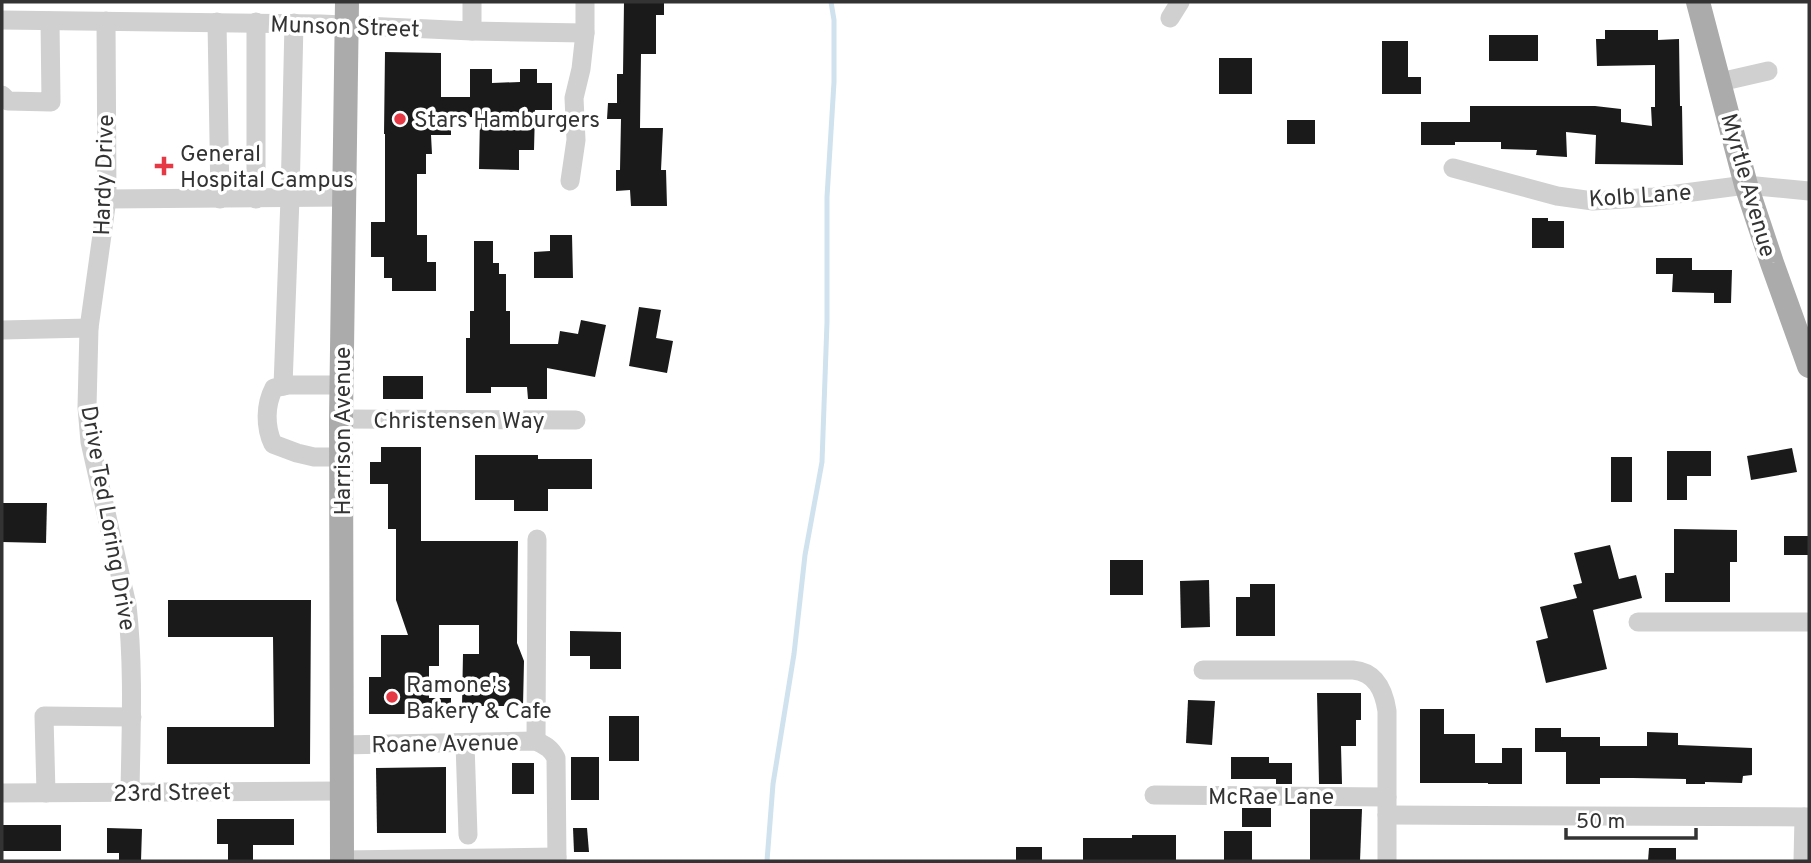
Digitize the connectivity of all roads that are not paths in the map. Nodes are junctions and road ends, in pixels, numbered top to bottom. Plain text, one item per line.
1 (472, 2) edge
2 (585, 2) edge
3 (1698, 2) edge
4 (347, 13) edge
5 (2, 20) edge
6 (50, 21) junction
7 (106, 21) junction
8 (217, 22) junction
9 (256, 22) junction
10 (294, 23) junction
11 (472, 31) junction
12 (585, 33) junction
13 (1768, 71) dead end
14 (1720, 82) junction
15 (2, 95) edge
16 (1453, 168) dead end
17 (570, 181) dead end
18 (1746, 185) junction
19 (1809, 191) edge
20 (345, 197) junction
21 (290, 198) junction
22 (107, 199) junction
23 (220, 199) junction
24 (256, 199) junction
25 (89, 328) junction
26 (2, 330) edge
27 (1809, 366) edge
28 (342, 385) junction
29 (282, 386) junction
30 (341, 419) junction
31 (576, 421) dead end
32 (341, 457) junction
33 (537, 539) dead end
34 (1638, 622) dead end
35 (1809, 622) edge
36 (1203, 670) dead end
37 (132, 717) junction
38 (466, 743) junction
39 (542, 744) junction
40 (342, 745) junction
41 (342, 790) junction
42 (130, 792) junction
43 (2, 793) edge
44 (46, 793) junction
45 (1154, 795) dead end
46 (1387, 806) junction
47 (1807, 817) edge
48 (468, 835) dead end
49 (557, 859) edge
50 (342, 860) edge
51 (1387, 861) edge
52 (1803, 861) edge

1 - 11 street
2 - 12 street
3 - 14 main road, Myrtle Avenue
4 - 10 street, Munson Street
4 - 11 street, Munson Street
4 - 20 main road, Harrison Avenue
5 - 6 street, Munson Street
6 - 7 street, Munson Street
6 - 15 street
7 - 8 street, Munson Street
7 - 22 street, Hardy Drive
8 - 9 street, Munson Street
8 - 23 street
9 - 10 street, Munson Street
9 - 24 street
10 - 21 street
11 - 12 street, Munson Street
12 - 17 street
13 - 14 street
14 - 18 main road, Myrtle Avenue
16 - 18 street, Kolb Lane
18 - 19 street, Kolb Lane
18 - 27 main road, Myrtle Avenue
20 - 21 street
20 - 28 main road, Harrison Avenue
21 - 24 street
21 - 29 street
22 - 23 street
22 - 25 street, Hardy Drive
23 - 24 street
25 - 26 street
25 - 37 street, Drive Ted Loring Drive
28 - 29 street
28 - 30 main road, Harrison Avenue
29 - 32 street
30 - 31 street, Christensen Way
30 - 32 main road, Harrison Avenue
32 - 40 main road, Harrison Avenue
33 - 39 street
34 - 35 street
36 - 46 street
37 - 42 street, Drive Ted Loring Drive
37 - 44 street
38 - 39 street, Roane Avenue
38 - 40 street, Roane Avenue
38 - 48 street
39 - 49 street
40 - 41 main road, Harrison Avenue
41 - 42 street, 23rd Street
41 - 50 main road, Harrison Avenue
42 - 44 street, 23rd Street
43 - 44 street, 23rd Street
45 - 46 street, McRae Lane
46 - 47 street, McRae Lane
46 - 51 street
47 - 52 street
49 - 50 street

